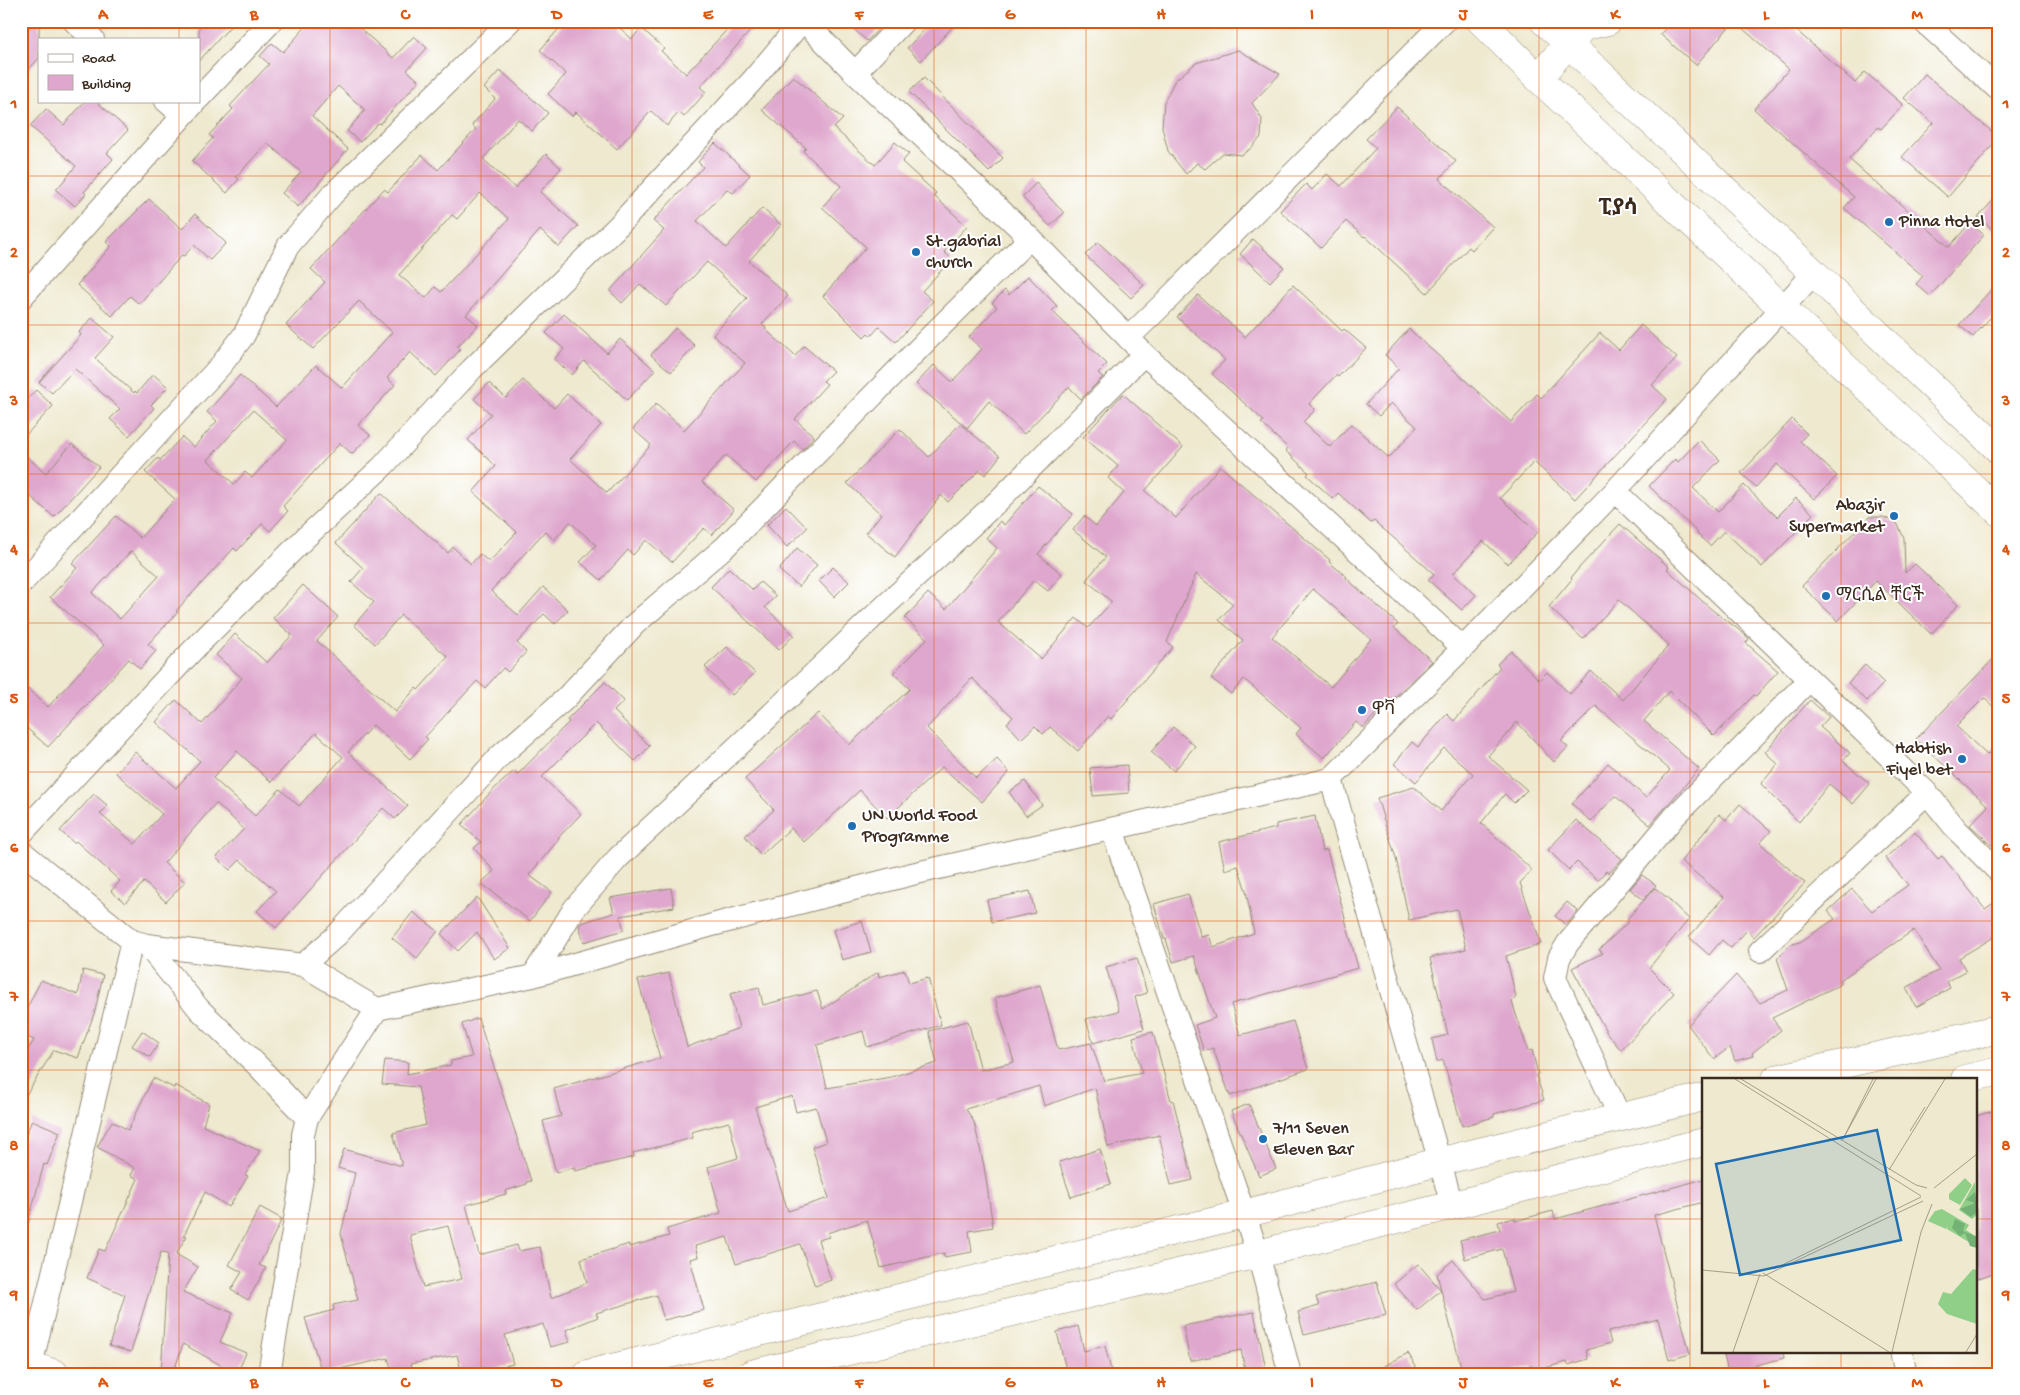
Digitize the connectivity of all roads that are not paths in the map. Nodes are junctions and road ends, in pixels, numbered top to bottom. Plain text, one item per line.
1 (74, 21) edge
2 (272, 21) edge
3 (510, 21) edge
4 (803, 21) edge
5 (904, 21) edge
6 (1445, 21) edge
7 (1481, 21) edge
8 (1544, 21) edge
9 (1923, 21) edge
10 (1586, 28) edge
11 (92, 38) edge
12 (856, 73) junction
13 (1538, 78) junction
14 (1999, 90) edge
15 (200, 97) edge
16 (181, 106) edge
17 (1030, 238) junction
18 (1814, 273) junction
19 (21, 298) edge
20 (1783, 308) junction
21 (1128, 338) junction
22 (1144, 354) junction
23 (1999, 450) edge
24 (1615, 491) junction
25 (1999, 512) edge
26 (23, 579) edge
27 (1463, 648) junction
28 (1809, 680) junction
29 (1331, 779) junction
30 (1927, 793) junction
31 (1112, 829) junction
32 (21, 834) edge
33 (21, 851) edge
34 (1999, 872) edge
35 (140, 943) junction
36 (1760, 951) dead end
37 (303, 965) junction
38 (533, 976) junction
39 (377, 1009) junction
40 (1999, 1029) edge
41 (1999, 1071) edge
42 (1832, 1072) edge
43 (1784, 1078) edge
44 (1969, 1078) edge
45 (1702, 1097) edge
46 (1620, 1117) junction
47 (307, 1118) junction
48 (1702, 1142) edge
49 (1438, 1162) junction
50 (1452, 1205) junction
51 (1244, 1214) junction
52 (1258, 1254) junction
53 (863, 1307) junction
54 (872, 1345) junction
55 (1901, 1352) edge
56 (34, 1369) edge
57 (269, 1374) edge
58 (587, 1374) edge
59 (752, 1374) edge
60 (1290, 1374) edge
61 (1906, 1374) edge

1 - 11 street
2 - 15 street
3 - 26 street
4 - 12 street
4 - 32 street
5 - 12 street
6 - 21 street
7 - 13 main road
8 - 10 main road
9 - 14 street
10 - 13 main road
10 - 18 main road
12 - 17 street
13 - 20 main road
16 - 19 street
17 - 21 street
17 - 37 street
18 - 20 street
18 - 23 main road
20 - 24 street
20 - 25 main road
21 - 22 street
22 - 27 street
22 - 38 street
24 - 27 street
24 - 28 street
27 - 29 street
28 - 30 street
28 - 46 street
29 - 31 street
29 - 49 street
30 - 34 street
30 - 36 street
31 - 38 street
31 - 51 street
33 - 35 street
35 - 37 street
35 - 47 street
35 - 56 street
37 - 39 street
38 - 39 street
39 - 47 street
40 - 42 main road
41 - 44 main road
42 - 43 main road
45 - 46 main road
46 - 49 main road
47 - 57 street
48 - 50 main road
49 - 50 street
49 - 51 main road
50 - 52 main road
51 - 52 street
51 - 53 main road
52 - 54 main road
52 - 60 street
53 - 54 main road
53 - 58 main road
54 - 59 main road
55 - 61 street

